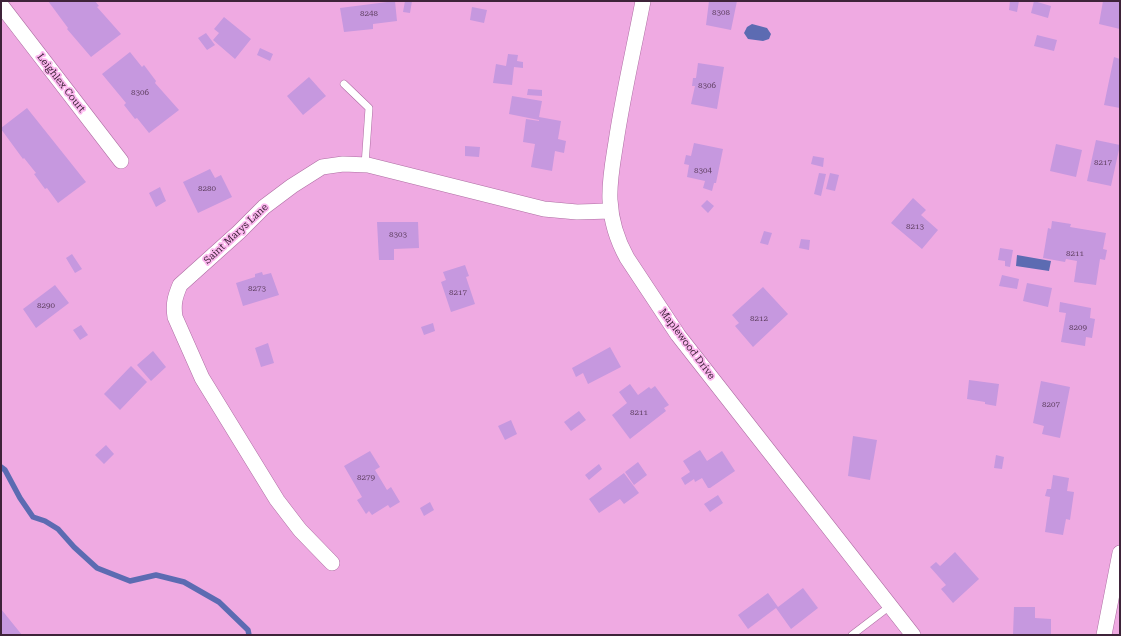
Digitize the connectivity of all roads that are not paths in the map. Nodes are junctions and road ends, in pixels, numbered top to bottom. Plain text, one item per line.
1 (643, 1) edge
2 (1, 5) edge
3 (344, 84) dead end
4 (121, 161) dead end
5 (365, 165) junction
6 (611, 211) junction
7 (1120, 553) edge
8 (332, 563) dead end
9 (890, 606) junction
10 (852, 635) edge
11 (913, 635) edge
12 (1104, 635) edge

1 - 6 street, Maplewood Drive
2 - 4 street, Leighlex Court
3 - 5 lane
5 - 6 street, Saint Marys Lane
5 - 8 street, Saint Marys Lane
6 - 9 street, Maplewood Drive
7 - 12 street
9 - 10 lane
9 - 11 street, Maplewood Drive

